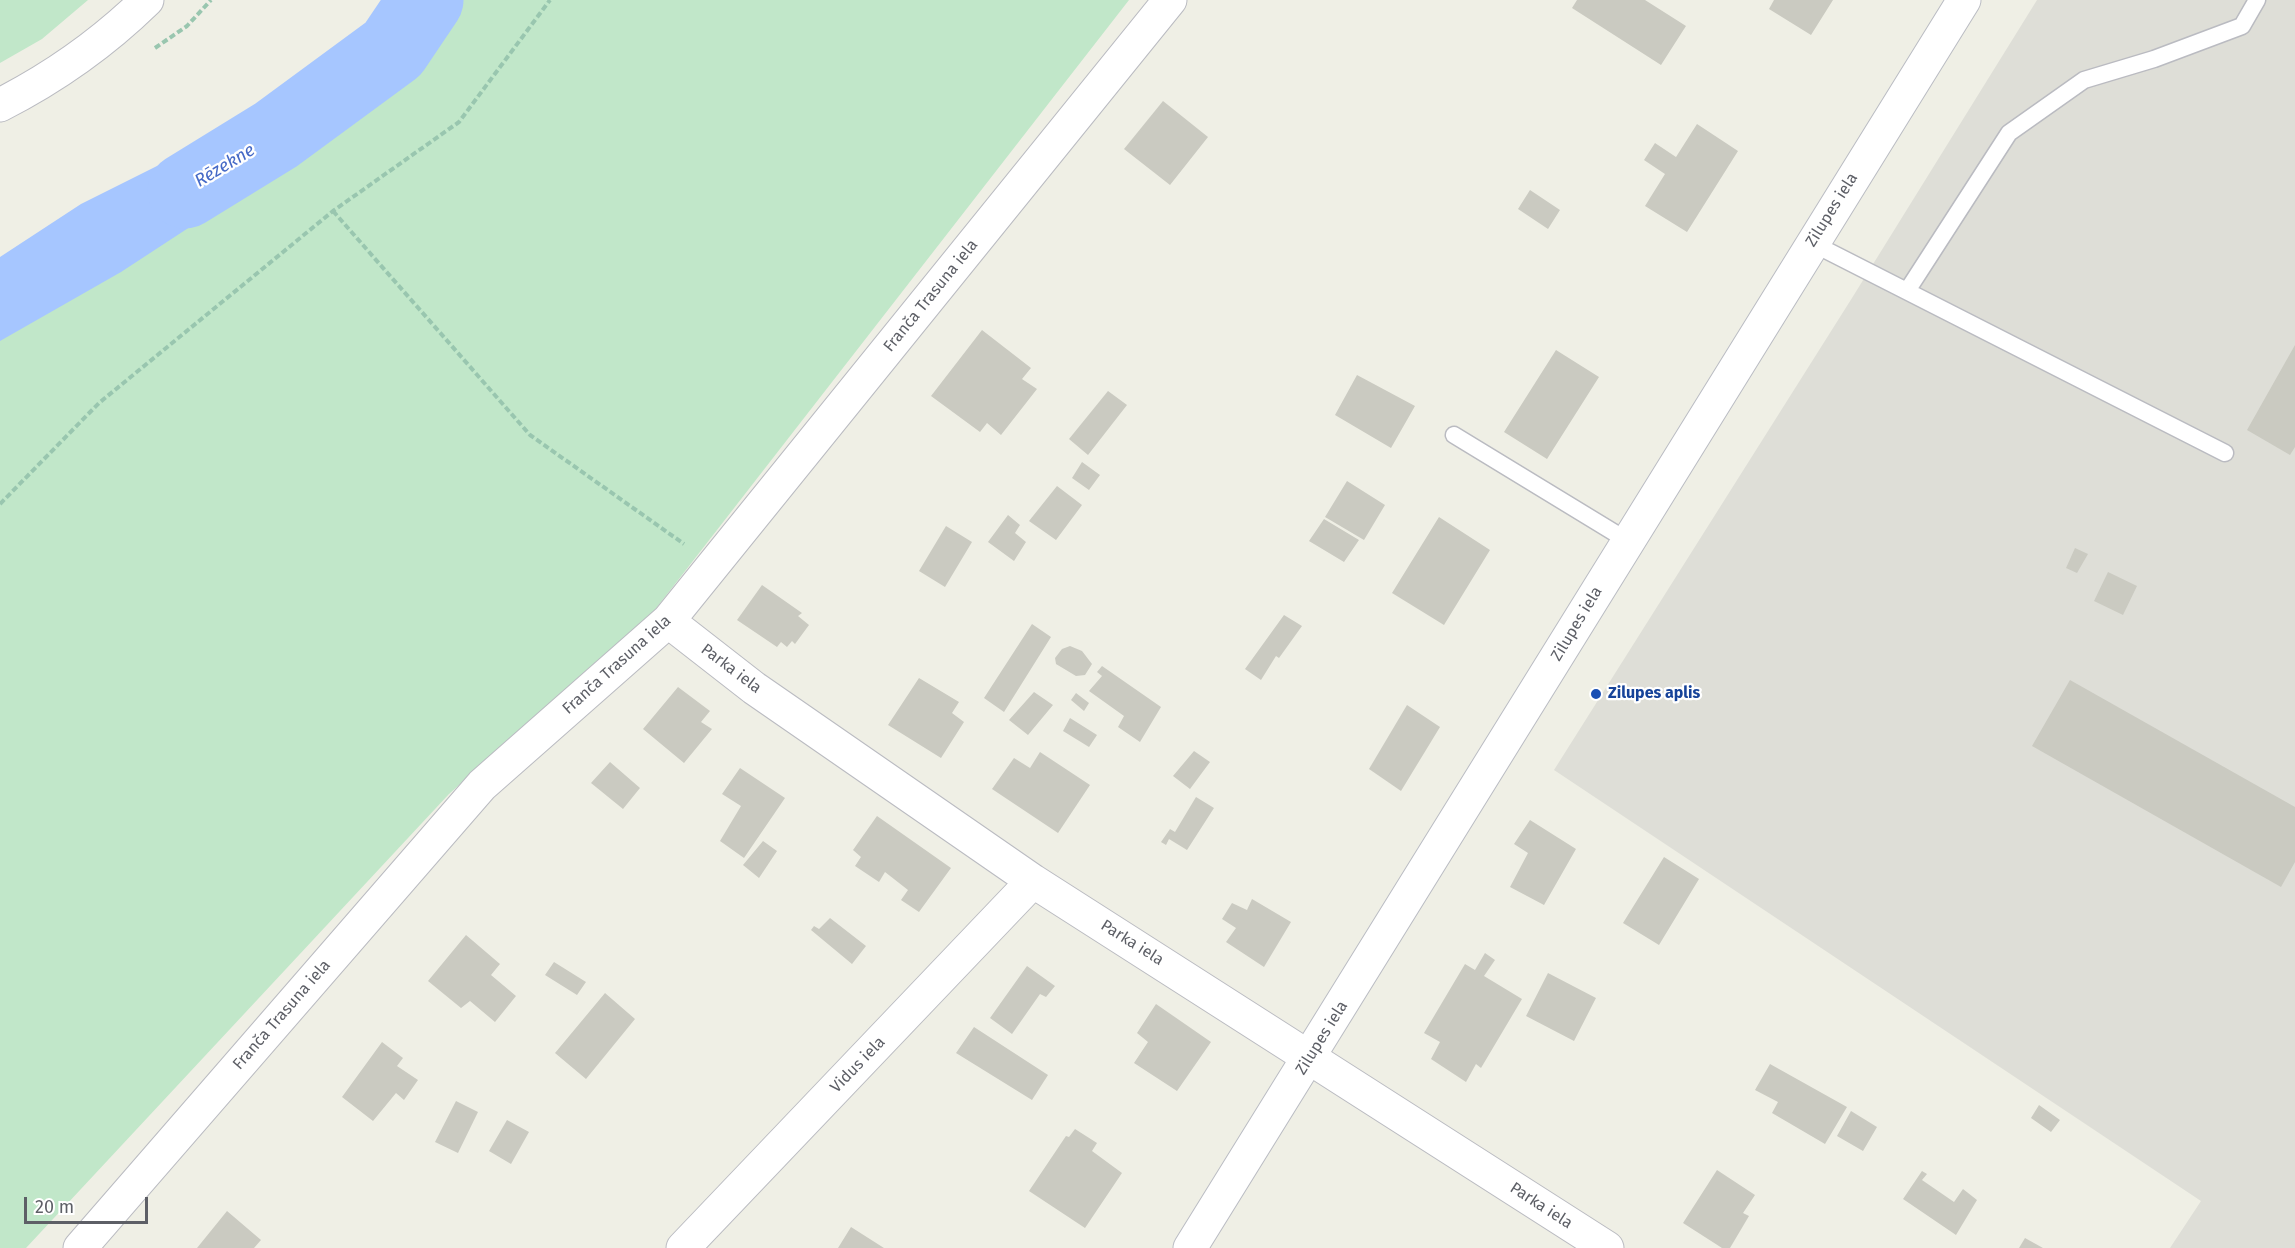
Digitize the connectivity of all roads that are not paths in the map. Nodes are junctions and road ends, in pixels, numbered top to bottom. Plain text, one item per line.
1 (147, 0) edge
2 (1170, 0) edge
3 (1964, 0) edge
4 (2258, 0) edge
5 (0, 105) edge
6 (1812, 243) junction
7 (1907, 291) junction
8 (1454, 435) dead end
9 (2224, 453) dead end
10 (1628, 541) junction
11 (668, 621) junction
12 (1033, 881) junction
13 (1310, 1056) junction
14 (80, 1248) edge
15 (683, 1248) edge
16 (1190, 1248) edge
17 (1607, 1248) edge

1 - 5 street
2 - 11 street, Franča Trasuna iela
3 - 6 street, Zilupes iela
4 - 7 lane
6 - 7 lane
6 - 10 street, Zilupes iela
7 - 9 lane
8 - 10 lane
10 - 13 street, Zilupes iela
11 - 12 street, Parka iela
11 - 14 street, Franča Trasuna iela
12 - 13 street, Parka iela
12 - 15 street, Vidus iela
13 - 16 street, Zilupes iela
13 - 17 street, Parka iela

